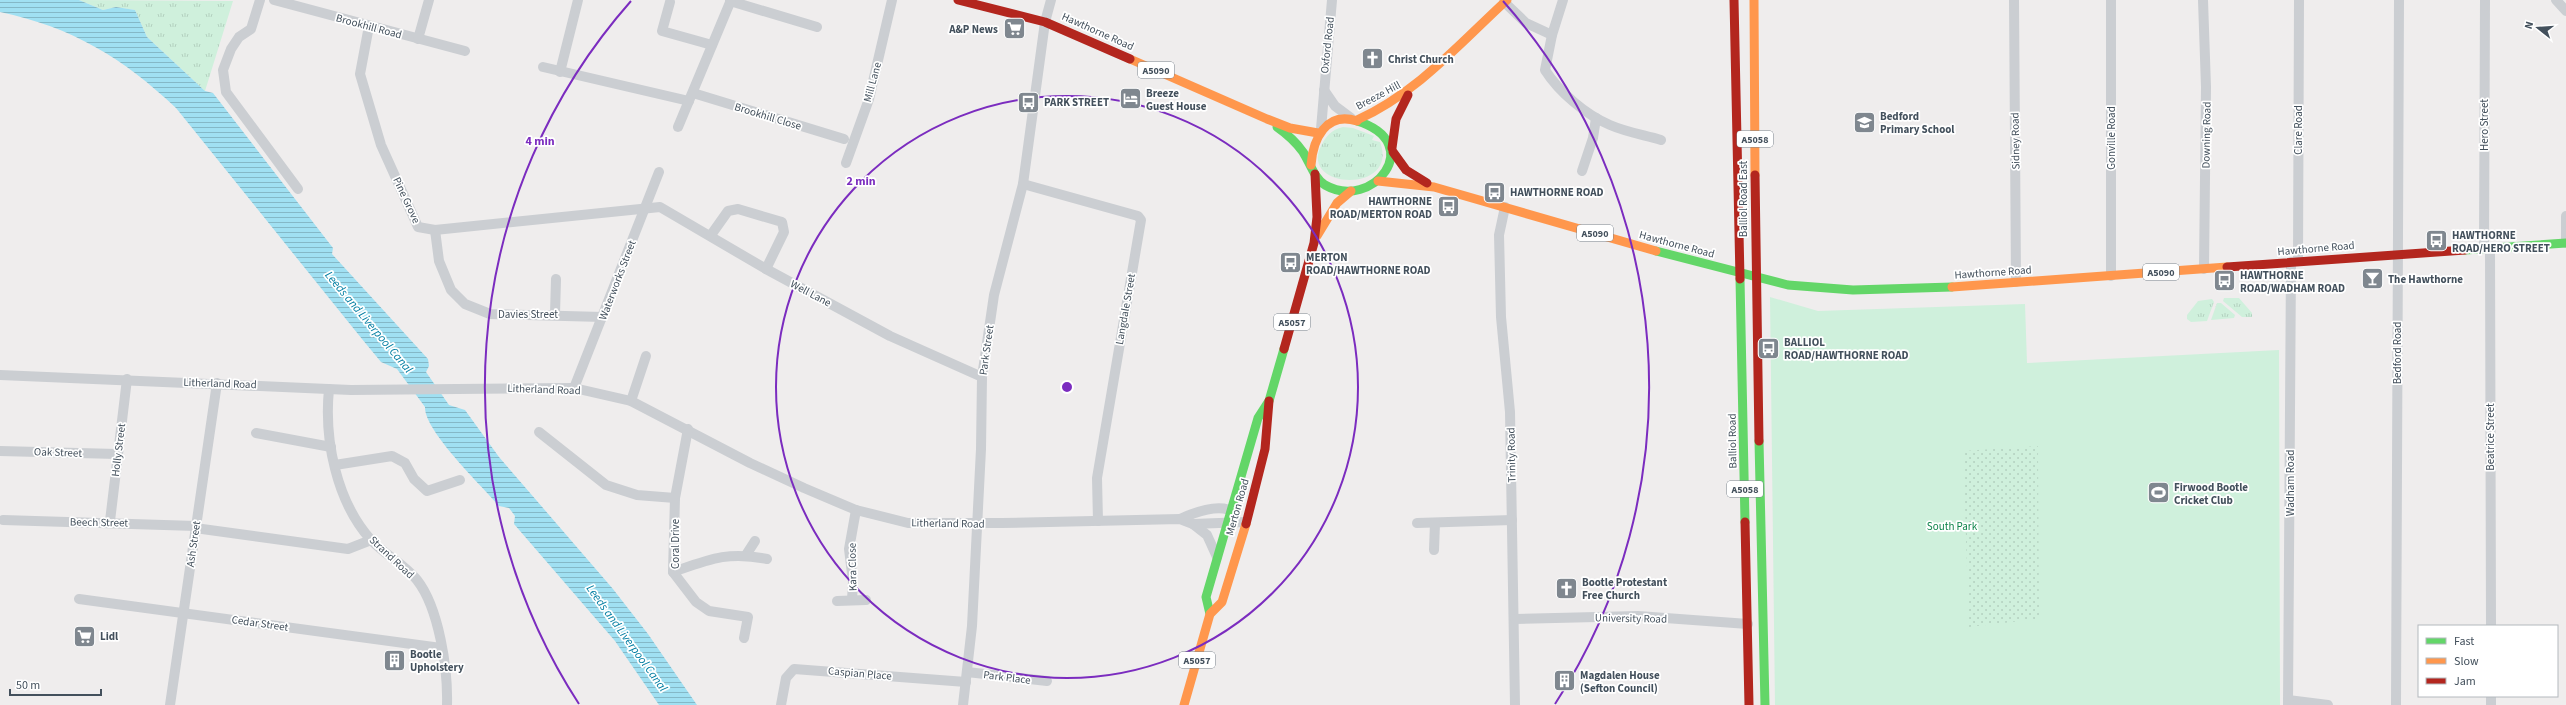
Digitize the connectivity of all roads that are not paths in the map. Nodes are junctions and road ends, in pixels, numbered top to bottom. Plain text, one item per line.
1 (260, 0) edge
2 (274, 0) edge
3 (429, 0) edge
4 (578, 0) edge
5 (730, 0) edge
6 (892, 0) edge
7 (958, 0) edge
8 (1051, 0) edge
9 (1332, 0) edge
10 (1564, 0) edge
11 (1734, 0) edge
12 (1754, 0) edge
13 (2014, 0) edge
14 (2111, 0) edge
15 (2203, 0) edge
16 (2299, 0) edge
17 (2399, 0) edge
18 (2485, 0) edge
19 (2556, 0) edge
20 (1505, 1) edge
21 (670, 2) dead end
22 (309, 5) edge
23 (2566, 11) edge
24 (1045, 22) junction
25 (369, 26) junction
26 (817, 27) dead end
27 (1552, 35) junction
28 (418, 39) junction
29 (712, 45) junction
30 (465, 51) dead end
31 (544, 67) dead end
32 (560, 72) junction
33 (1324, 90) junction
34 (1410, 92) junction
35 (691, 97) junction
36 (1596, 118) junction
37 (1267, 119) junction
38 (1355, 120) junction
39 (678, 127) dead end
40 (1320, 131) junction
41 (844, 139) dead end
42 (1661, 140) dead end
43 (1393, 150) junction
44 (846, 163) dead end
45 (1311, 166) junction
46 (1582, 171) dead end
47 (659, 172) dead end
48 (1316, 174) junction
49 (1378, 181) junction
50 (1023, 184) junction
51 (1434, 187) junction
52 (298, 189) dead end
53 (1351, 191) junction
54 (1505, 207) junction
55 (644, 209) junction
56 (2566, 216) edge
57 (435, 230) junction
58 (711, 235) junction
59 (1314, 243) junction
60 (2566, 243) edge
61 (2487, 249) junction
62 (2398, 253) junction
63 (2295, 261) junction
64 (766, 269) junction
65 (2204, 269) junction
66 (1740, 273) junction
67 (2111, 276) junction
68 (1756, 278) junction
69 (556, 279) dead end
70 (2016, 282) junction
71 (555, 314) junction
72 (603, 317) junction
73 (646, 356) dead end
74 (0, 375) edge
75 (982, 377) junction
76 (127, 379) junction
77 (218, 383) junction
78 (574, 388) junction
79 (329, 389) junction
80 (631, 401) junction
81 (1269, 401) junction
82 (688, 429) junction
83 (539, 432) dead end
84 (256, 433) dead end
85 (332, 447) junction
86 (0, 451) edge
87 (117, 454) junction
88 (335, 465) junction
89 (460, 480) dead end
90 (675, 498) junction
91 (856, 510) junction
92 (1232, 510) junction
93 (1180, 519) junction
94 (3, 520) dead end
95 (1512, 520) junction
96 (1098, 521) junction
97 (110, 522) junction
98 (1228, 522) junction
99 (1245, 522) junction
100 (1435, 522) junction
101 (1417, 523) dead end
102 (976, 524) junction
103 (1193, 524) junction
104 (196, 527) junction
105 (371, 540) junction
106 (755, 541) dead end
107 (1434, 550) dead end
108 (746, 555) junction
109 (767, 559) dead end
110 (1218, 559) junction
111 (673, 572) junction
112 (80, 599) dead end
113 (852, 600) junction
114 (866, 600) dead end
115 (837, 601) dead end
116 (183, 613) junction
117 (1210, 614) junction
118 (1515, 619) junction
119 (1748, 624) junction
120 (2490, 625) edge
121 (744, 638) dead end
122 (441, 648) junction
123 (967, 672) junction
124 (1047, 681) dead end
125 (966, 682) junction
126 (2288, 702) edge
127 (170, 705) edge
128 (447, 705) edge
129 (781, 705) edge
130 (963, 705) edge
131 (1184, 705) edge
132 (1515, 705) edge
133 (1749, 705) edge
134 (1764, 705) edge
135 (2328, 705) edge
136 (2396, 705) edge

1 - 52 street
2 - 22 street, Brookhill Road
3 - 28 street
4 - 32 street
5 - 26 street
5 - 29 street
6 - 44 street, Mill Lane
7 - 24 main road, Hawthorne Road / A5090
8 - 24 street, Park Street
9 - 33 street, Oxford Road
10 - 27 street
11 - 66 main road, Balliol Road East / A5058
12 - 68 main road, Balliol Road East / A5058
13 - 70 street, Sidney Road
14 - 67 street, Gonville Road
15 - 65 street, Downing Road
16 - 63 street, Clare Road
17 - 62 street, Bedford Road
18 - 61 street, Hero Street
19 - 23 street
20 - 27 street
20 - 34 main road, Breeze Hill
21 - 29 street
22 - 25 street, Brookhill Road
24 - 37 main road, Hawthorne Road / A5090
24 - 50 street, Park Street
25 - 28 street, Brookhill Road
25 - 57 street, Pine Grove
27 - 36 street
28 - 30 street, Brookhill Road
29 - 35 street
31 - 32 street
32 - 35 street
33 - 38 street, Oxford Road
33 - 40 street, Oxford Road
34 - 38 main road, Breeze Hill
34 - 43 main road, Breeze Hill
35 - 39 street
35 - 41 street, Brookhill Close
36 - 42 street
36 - 46 street
37 - 40 main road, Hawthorne Road / A5090
37 - 45 main road, Hawthorne Road / A5090
38 - 40 main road
38 - 43 main road, A5090
40 - 45 main road
43 - 49 main road
43 - 51 main road, Hawthorne Road / A5090
45 - 48 main road, A5090
47 - 55 street, Waterworks Street
48 - 53 main road, A5090
48 - 59 main road, Merton Road / A5057
49 - 51 main road, Hawthorne Road / A5090
49 - 53 main road, A5090
50 - 75 street, Park Street
50 - 96 street, Langdale Street
51 - 54 main road, Hawthorne Road / A5090
53 - 59 main road, Merton Road / A5057
54 - 66 main road, Hawthorne Road / A5090
54 - 95 street, Trinity Road
55 - 57 street, Pine Grove
55 - 58 street, Well Lane
55 - 72 street, Waterworks Street
56 - 60 street
57 - 71 street, Davies Street
58 - 64 street, Well Lane
58 - 64 street
59 - 81 main road, Merton Road / A5057
60 - 61 main road, Hawthorne Road / A5090
61 - 62 main road, Hawthorne Road / A5090
61 - 120 street, Beatrice Street
62 - 63 main road, Hawthorne Road / A5090
62 - 136 street, Bedford Road
63 - 65 main road, Hawthorne Road / A5090
63 - 126 street, Wadham Road
64 - 75 street, Well Lane
65 - 67 main road, Hawthorne Road / A5090
66 - 68 main road, Hawthorne Road / A5090
66 - 119 main road, Balliol Road / A5058
67 - 70 main road, Hawthorne Road / A5090
68 - 70 main road, Hawthorne Road / A5090
68 - 134 main road, A5058
69 - 71 street
71 - 72 street, Davies Street
72 - 78 street, Waterworks Street
73 - 80 street
74 - 76 street, Litherland Road
75 - 102 street, Park Street
76 - 77 street, Litherland Road
76 - 87 street, Holly Street
77 - 79 street, Litherland Road
77 - 104 street, Ash Street
78 - 79 street, Litherland Road
78 - 80 street, Litherland Road
79 - 85 street, Strand Road
80 - 82 street, Litherland Road
81 - 92 main road, Merton Road / A5057
81 - 99 main road, Merton Road / A5057
82 - 90 street, Coral Drive
82 - 91 street, Litherland Road
83 - 90 street
84 - 85 street
85 - 88 street, Strand Road
86 - 87 street, Oak Street
87 - 97 street, Holly Street
88 - 89 street
88 - 105 street, Strand Road
90 - 111 street, Coral Drive
91 - 102 street, Litherland Road
91 - 113 street, Kara Close
92 - 93 street, Litherland Road
92 - 98 main road, Merton Road / A5057
92 - 99 street
93 - 96 street, Litherland Road
93 - 103 street, Litherland Road
94 - 97 street, Beech Street
95 - 100 street
95 - 118 street, Trinity Road
96 - 102 street, Litherland Road
97 - 104 street, Beech Street
98 - 99 street, Litherland Road
98 - 103 street, Litherland Road
98 - 110 main road, Merton Road / A5057
99 - 117 main road, Merton Road / A5057
100 - 101 street
100 - 107 street
102 - 123 street, Park Street
103 - 110 street
104 - 105 street, Beech Street
104 - 116 street, Ash Street
105 - 122 street, Strand Road
106 - 108 street
108 - 109 street
108 - 111 street
110 - 117 main road, Merton Road / A5057
111 - 121 street, Coral Drive
112 - 116 street, Cedar Street
113 - 114 street
113 - 115 street
116 - 122 street, Cedar Street
116 - 127 street, Ash Street
117 - 131 main road, Merton Road / A5057
118 - 119 street, University Road
118 - 132 street, Trinity Road
119 - 133 main road, Balliol Road / A5058
122 - 128 street, Strand Road
123 - 124 street, Park Place
123 - 125 street, Park Street
125 - 129 street, Caspian Place
125 - 130 street, Park Street
126 - 135 street

